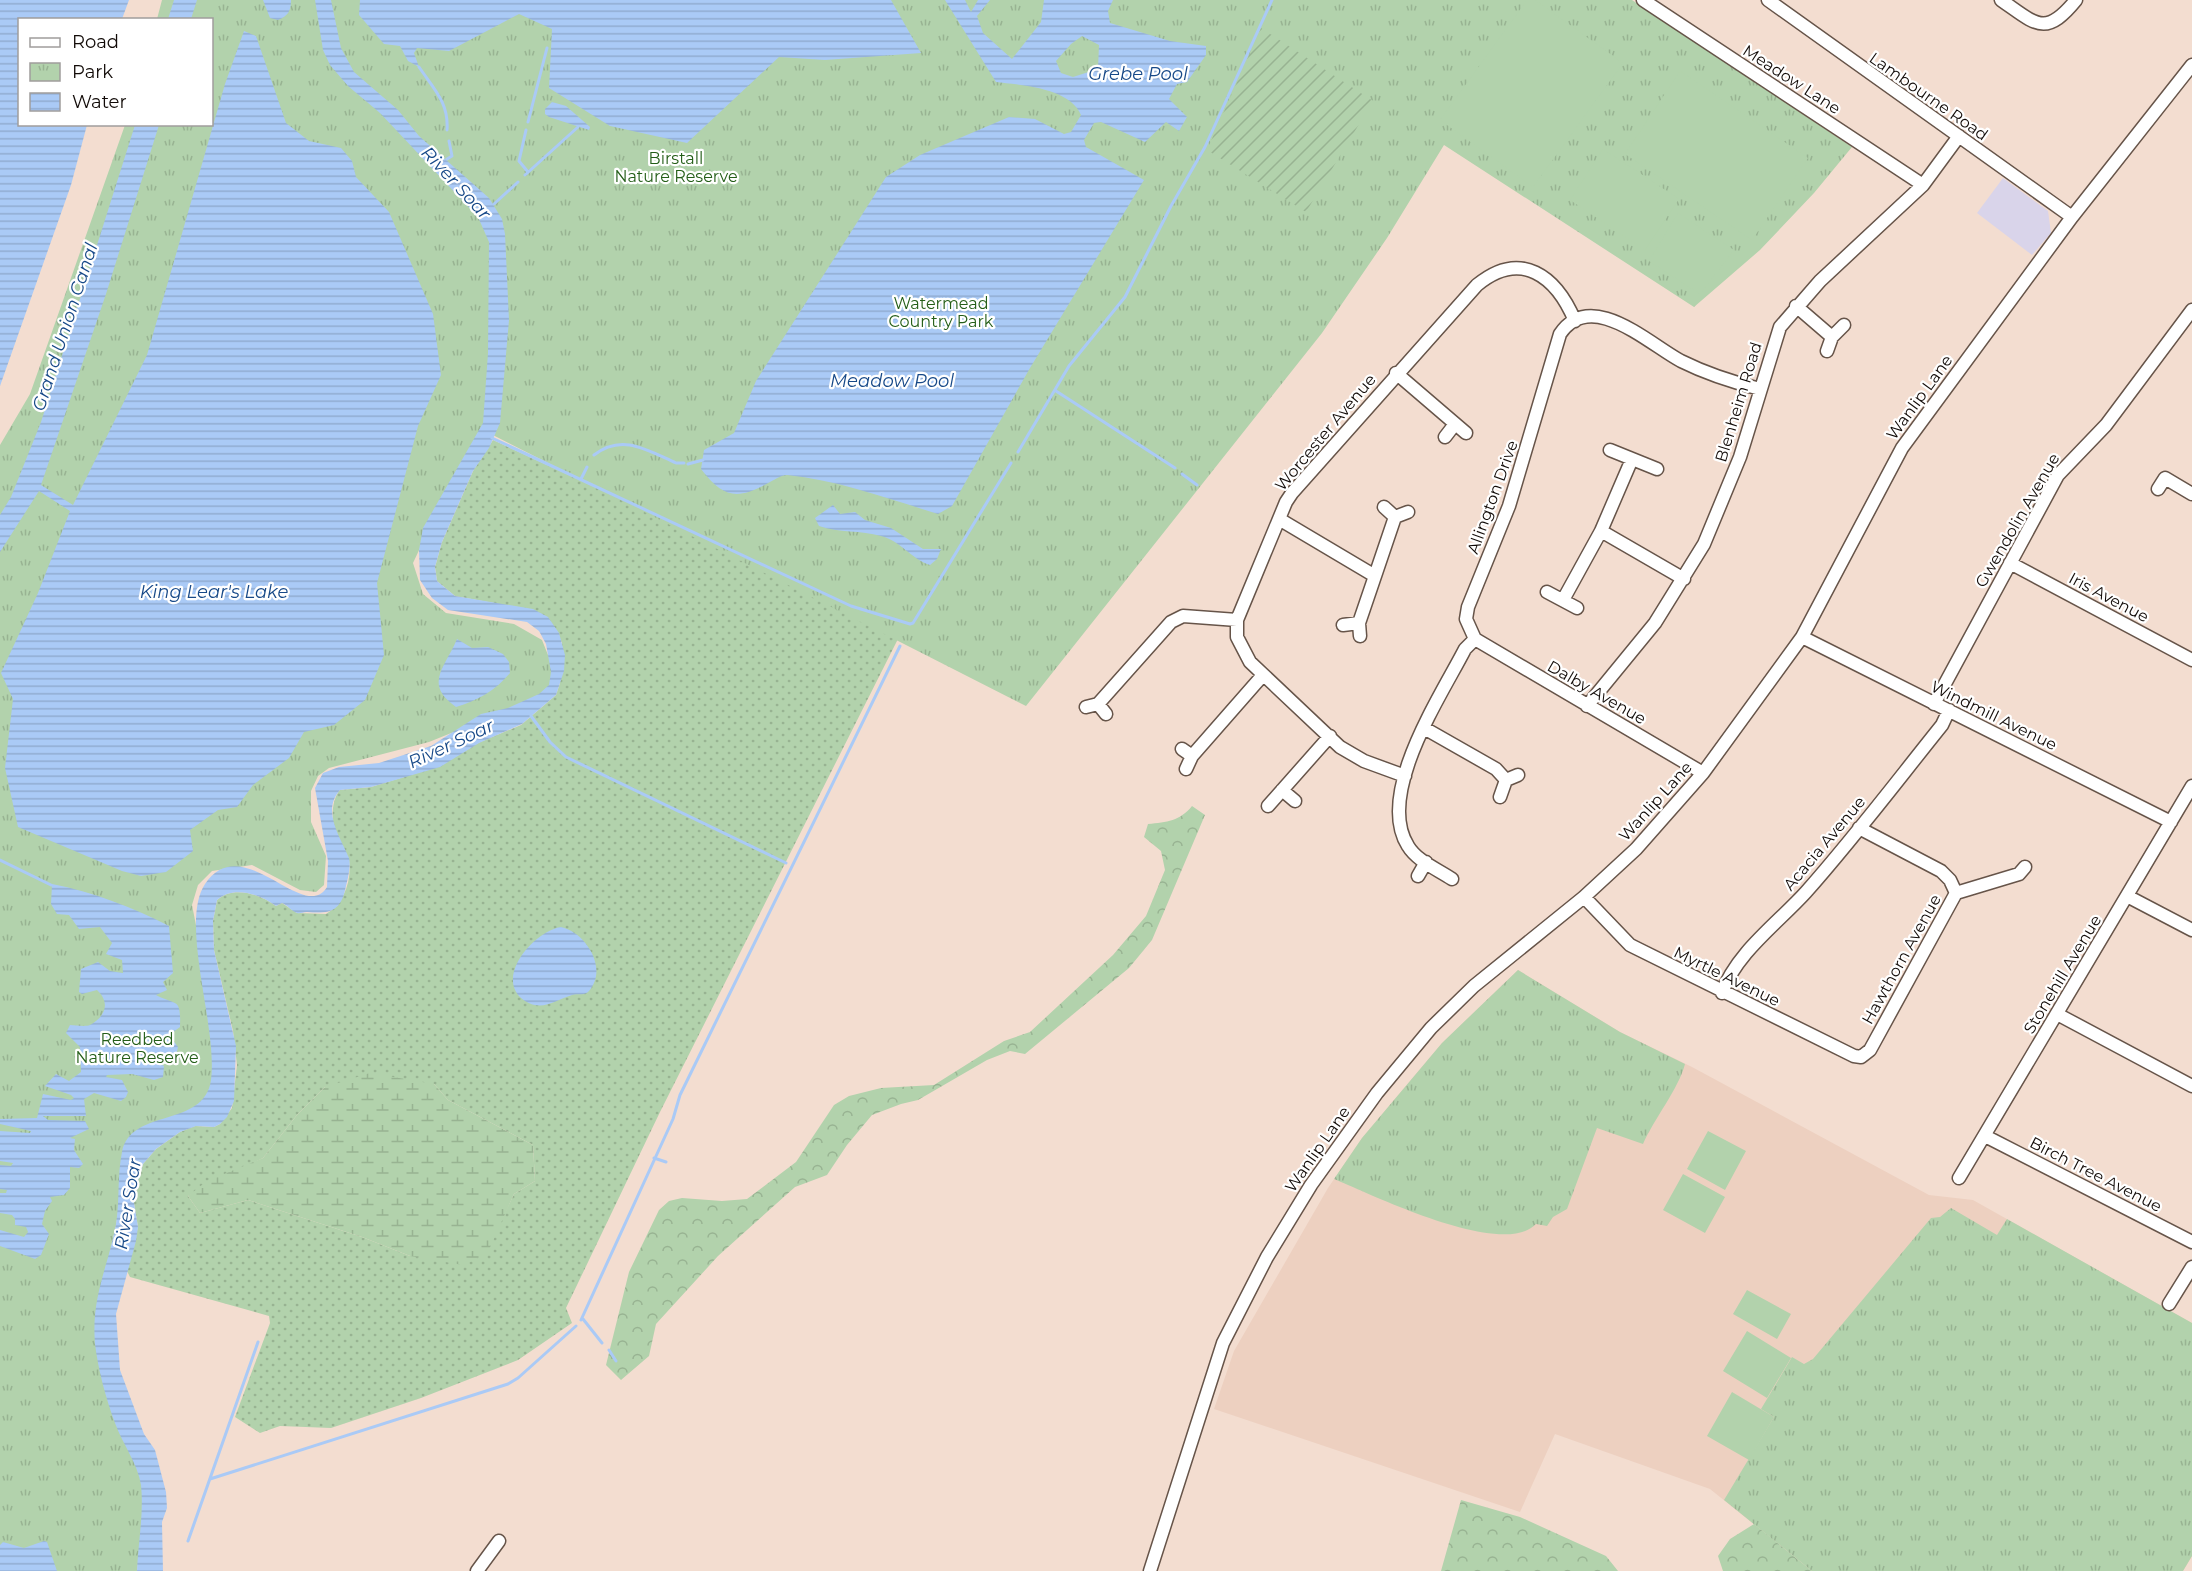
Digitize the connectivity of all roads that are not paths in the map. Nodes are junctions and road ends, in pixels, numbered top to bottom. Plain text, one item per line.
1 (1643, 0) edge
2 (1768, 0) edge
3 (2001, 0) edge
4 (2076, 0) edge
5 (2192, 65) edge
6 (1959, 136) junction
7 (1923, 185) junction
8 (2072, 217) junction
9 (1796, 306) junction
10 (2192, 310) edge
11 (1575, 321) junction
12 (1844, 325) dead end
13 (1832, 337) junction
14 (1827, 351) dead end
15 (1396, 373) junction
16 (1760, 388) junction
17 (1455, 424) junction
18 (1466, 433) dead end
19 (1445, 436) dead end
20 (1610, 450) dead end
21 (1632, 459) junction
22 (1658, 469) dead end
23 (2158, 489) dead end
24 (2192, 494) edge
25 (1384, 507) dead end
26 (1408, 512) dead end
27 (1395, 517) junction
28 (1279, 519) junction
29 (1601, 531) junction
30 (2010, 563) junction
31 (1375, 576) junction
32 (1684, 579) junction
33 (1547, 592) dead end
34 (1563, 600) junction
35 (1577, 608) dead end
36 (1237, 620) junction
37 (1342, 625) dead end
38 (1802, 637) junction
39 (1475, 639) junction
40 (2192, 660) edge
41 (1263, 675) junction
42 (1934, 704) junction
43 (1587, 706) junction
44 (1096, 708) dead end
45 (1949, 711) junction
46 (1424, 728) junction
47 (1329, 736) junction
48 (1186, 769) dead end
49 (1703, 773) junction
50 (1518, 775) dead end
51 (1405, 776) junction
52 (1506, 780) junction
53 (2192, 786) edge
54 (1282, 790) junction
55 (1500, 797) dead end
56 (1295, 801) dead end
57 (1268, 806) dead end
58 (2170, 822) junction
59 (1859, 828) junction
60 (1426, 862) junction
61 (2020, 874) dead end
62 (1418, 876) dead end
63 (1452, 879) dead end
64 (1956, 893) junction
65 (2127, 896) junction
66 (1584, 897) junction
67 (2192, 930) edge
68 (1722, 993) junction
69 (2057, 1014) junction
70 (1870, 1050) joint
71 (2192, 1086) edge
72 (1985, 1136) junction
73 (1959, 1178) dead end
74 (2192, 1242) edge
75 (2192, 1267) edge
76 (2169, 1304) dead end
77 (499, 1541) dead end
78 (477, 1571) edge
79 (1150, 1571) edge

1 - 7 street, Meadow Lane
2 - 6 street, Lambourne Road
3 - 4 street
5 - 8 street, Wanlip Lane
6 - 7 street, Blenheim Road
6 - 8 street, Lambourne Road
7 - 9 street, Blenheim Road
8 - 38 street, Wanlip Lane
9 - 13 street
9 - 16 street, Blenheim Road
10 - 30 street, Gwendolin Avenue
11 - 15 street, Worcester Avenue
11 - 16 street
11 - 39 street, Allington Drive
12 - 13 street
13 - 14 street
15 - 17 street
15 - 28 street, Worcester Avenue
16 - 32 street, Blenheim Road
17 - 18 street
17 - 19 street
20 - 21 street
21 - 22 street
21 - 29 street
23 - 24 street
25 - 27 street
26 - 27 street
27 - 31 street
28 - 31 street
28 - 36 street, Worcester Avenue
29 - 32 street
29 - 34 street
30 - 40 street, Iris Avenue
30 - 42 street, Gwendolin Avenue
31 - 37 street
32 - 43 street, Blenheim Road
33 - 34 street
34 - 35 street
36 - 41 street
36 - 44 street
38 - 42 street, Windmill Avenue
38 - 49 street, Wanlip Lane
39 - 43 street, Dalby Avenue
39 - 46 street
41 - 47 street
41 - 48 street
42 - 45 street, Windmill Avenue
43 - 49 street, Dalby Avenue
45 - 58 street, Windmill Avenue
45 - 59 street, Acacia Avenue
46 - 51 street
46 - 52 street
47 - 51 street
47 - 54 street
49 - 66 street, Wanlip Lane
50 - 52 street
51 - 60 street
52 - 55 street
53 - 58 street, Stonehill Avenue
54 - 56 street
54 - 57 street
58 - 65 street, Stonehill Avenue
59 - 64 street, Hawthorn Avenue
59 - 68 street, Acacia Avenue
60 - 62 street
60 - 63 street
61 - 64 street
64 - 70 street, Hawthorn Avenue
65 - 67 street
65 - 69 street, Stonehill Avenue
66 - 68 street, Myrtle Avenue
66 - 79 street, Wanlip Lane
68 - 70 street, Myrtle Avenue
69 - 71 street
69 - 72 street, Stonehill Avenue
72 - 73 street, Stonehill Avenue
72 - 74 street, Birch Tree Avenue
75 - 76 street
77 - 78 street

